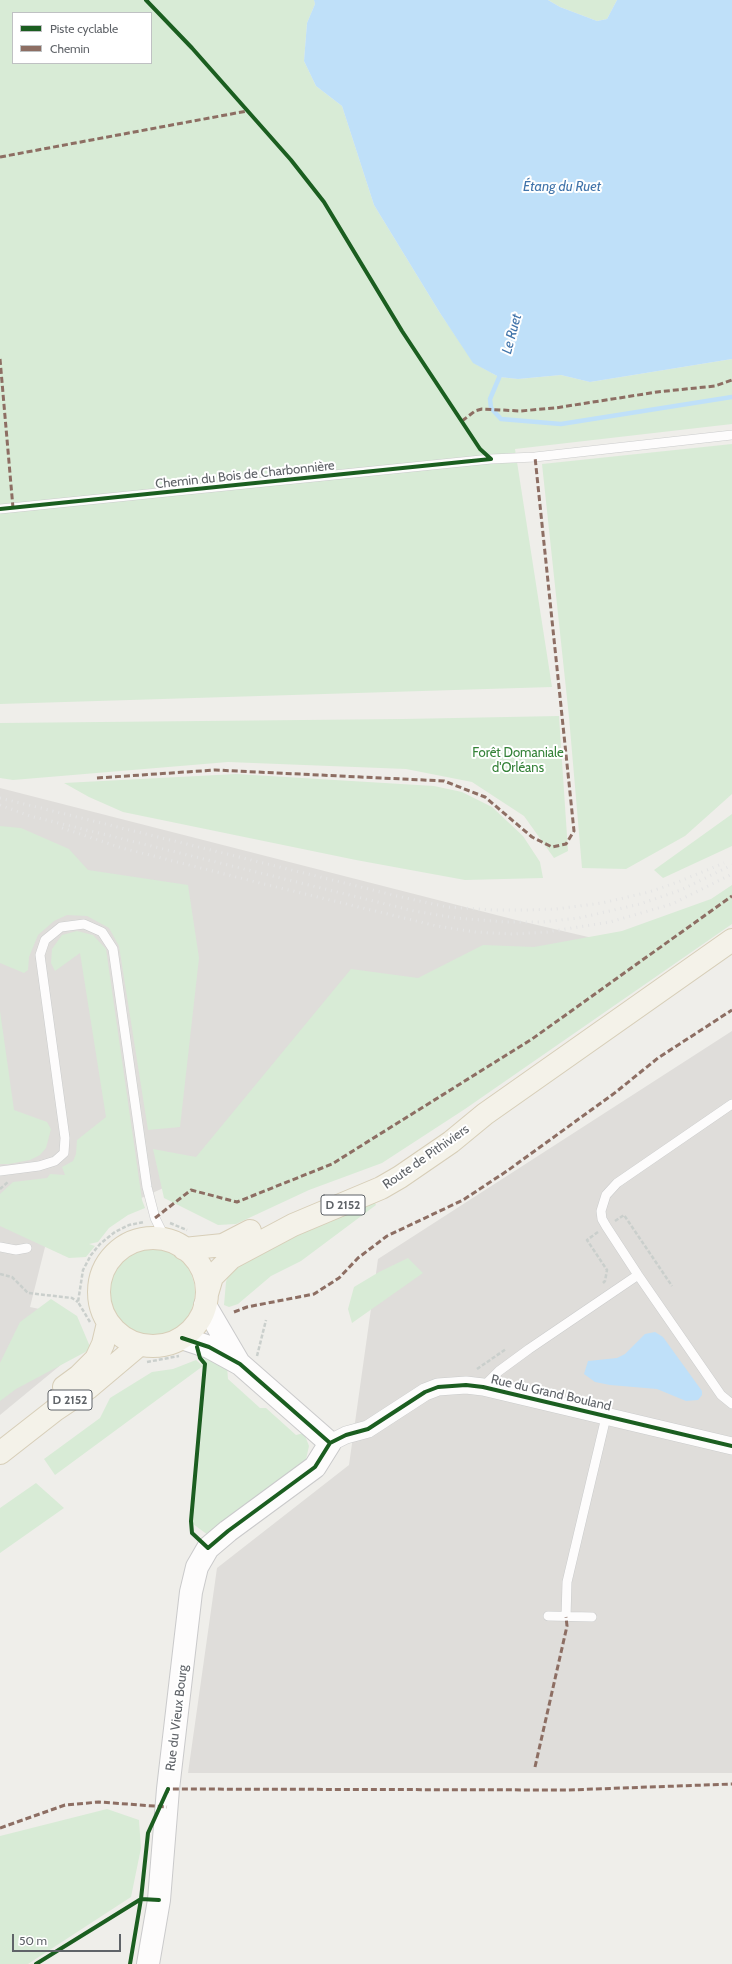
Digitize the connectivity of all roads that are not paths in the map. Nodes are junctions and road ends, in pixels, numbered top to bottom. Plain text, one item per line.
1 (732, 435) edge
2 (0, 509) edge
3 (732, 940) edge
4 (732, 1104) edge
5 (485, 1114) junction
6 (0, 1171) edge
7 (175, 1244) junction
8 (0, 1247) edge
9 (27, 1248) dead end
10 (638, 1275) junction
11 (206, 1300) junction
12 (108, 1323) junction
13 (182, 1338) junction
14 (139, 1344) junction
15 (248, 1363) junction
16 (483, 1387) junction
17 (732, 1404) edge
18 (606, 1416) junction
19 (0, 1434) edge
20 (330, 1443) junction
21 (732, 1446) edge
22 (0, 1453) edge
23 (548, 1616) dead end
24 (566, 1617) junction
25 (592, 1617) dead end
26 (148, 1964) edge

1 - 2 lane, Chemin du Bois de Charbonnière
3 - 5 main road, Route de Pithiviers / D 2152
4 - 10 lane
5 - 7 main road, Route de Pithiviers / D 2152
5 - 11 main road, Route de Pithiviers / D 2152
6 - 7 lane
7 - 11 main road
7 - 12 main road
8 - 9 lane
10 - 16 lane
10 - 17 lane
11 - 13 main road
11 - 15 street
12 - 14 main road
12 - 19 main road, D 2152
13 - 14 main road
13 - 15 street
14 - 22 main road, D 2152
15 - 20 street
16 - 18 street, Rue du Grand Bouland
16 - 20 street, Rue du Grand Bouland
18 - 21 street, Rue du Grand Bouland
18 - 24 lane
20 - 26 street, Rue du Vieux Bourg
23 - 24 lane
24 - 25 lane

